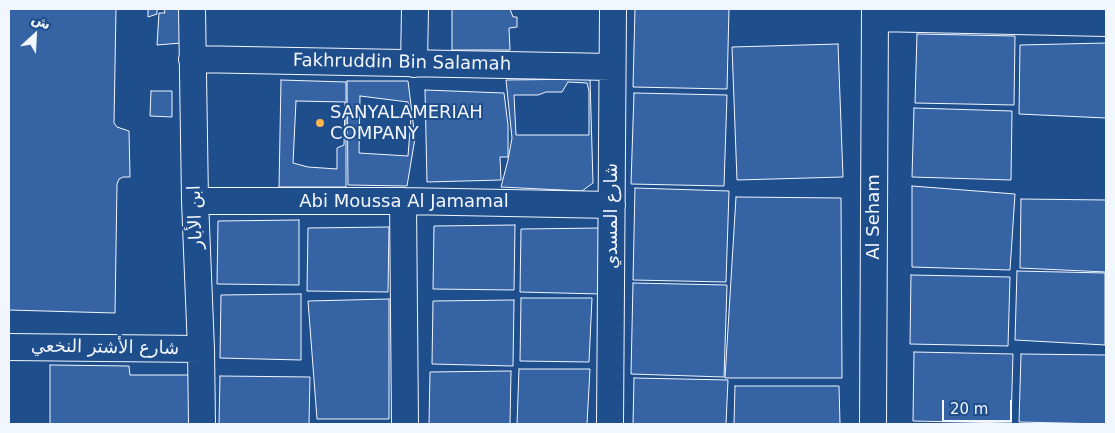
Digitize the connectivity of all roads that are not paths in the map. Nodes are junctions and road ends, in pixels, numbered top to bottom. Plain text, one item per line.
1 (192, 9) edge
2 (415, 9) edge
3 (613, 9) edge
4 (875, 14) edge
5 (1106, 23) edge
6 (192, 59) junction
7 (414, 64) junction
8 (612, 67) junction
9 (195, 201) junction
10 (403, 201) junction
11 (612, 204) junction
12 (9, 347) edge
13 (201, 348) junction
14 (202, 424) edge
15 (405, 424) edge
16 (610, 424) edge
17 (872, 424) edge

1 - 6 street, ابن الأبار
2 - 7 street
3 - 8 street, شارع المسدي
4 - 5 street
4 - 17 street, Al Seham
6 - 7 street, Fakhruddin Bin Salamah
6 - 9 street, ابن الأبار
7 - 8 street, Fakhruddin Bin Salamah
8 - 11 street, شارع المسدي
9 - 10 street, Abi Moussa Al Jamamal
9 - 13 street, ابن الأبار
10 - 11 street, Abi Moussa Al Jamamal
10 - 15 street
11 - 16 street, شارع المسدي
12 - 13 street, شارع الأشتر النخعي
13 - 14 street, ابن الأبار

